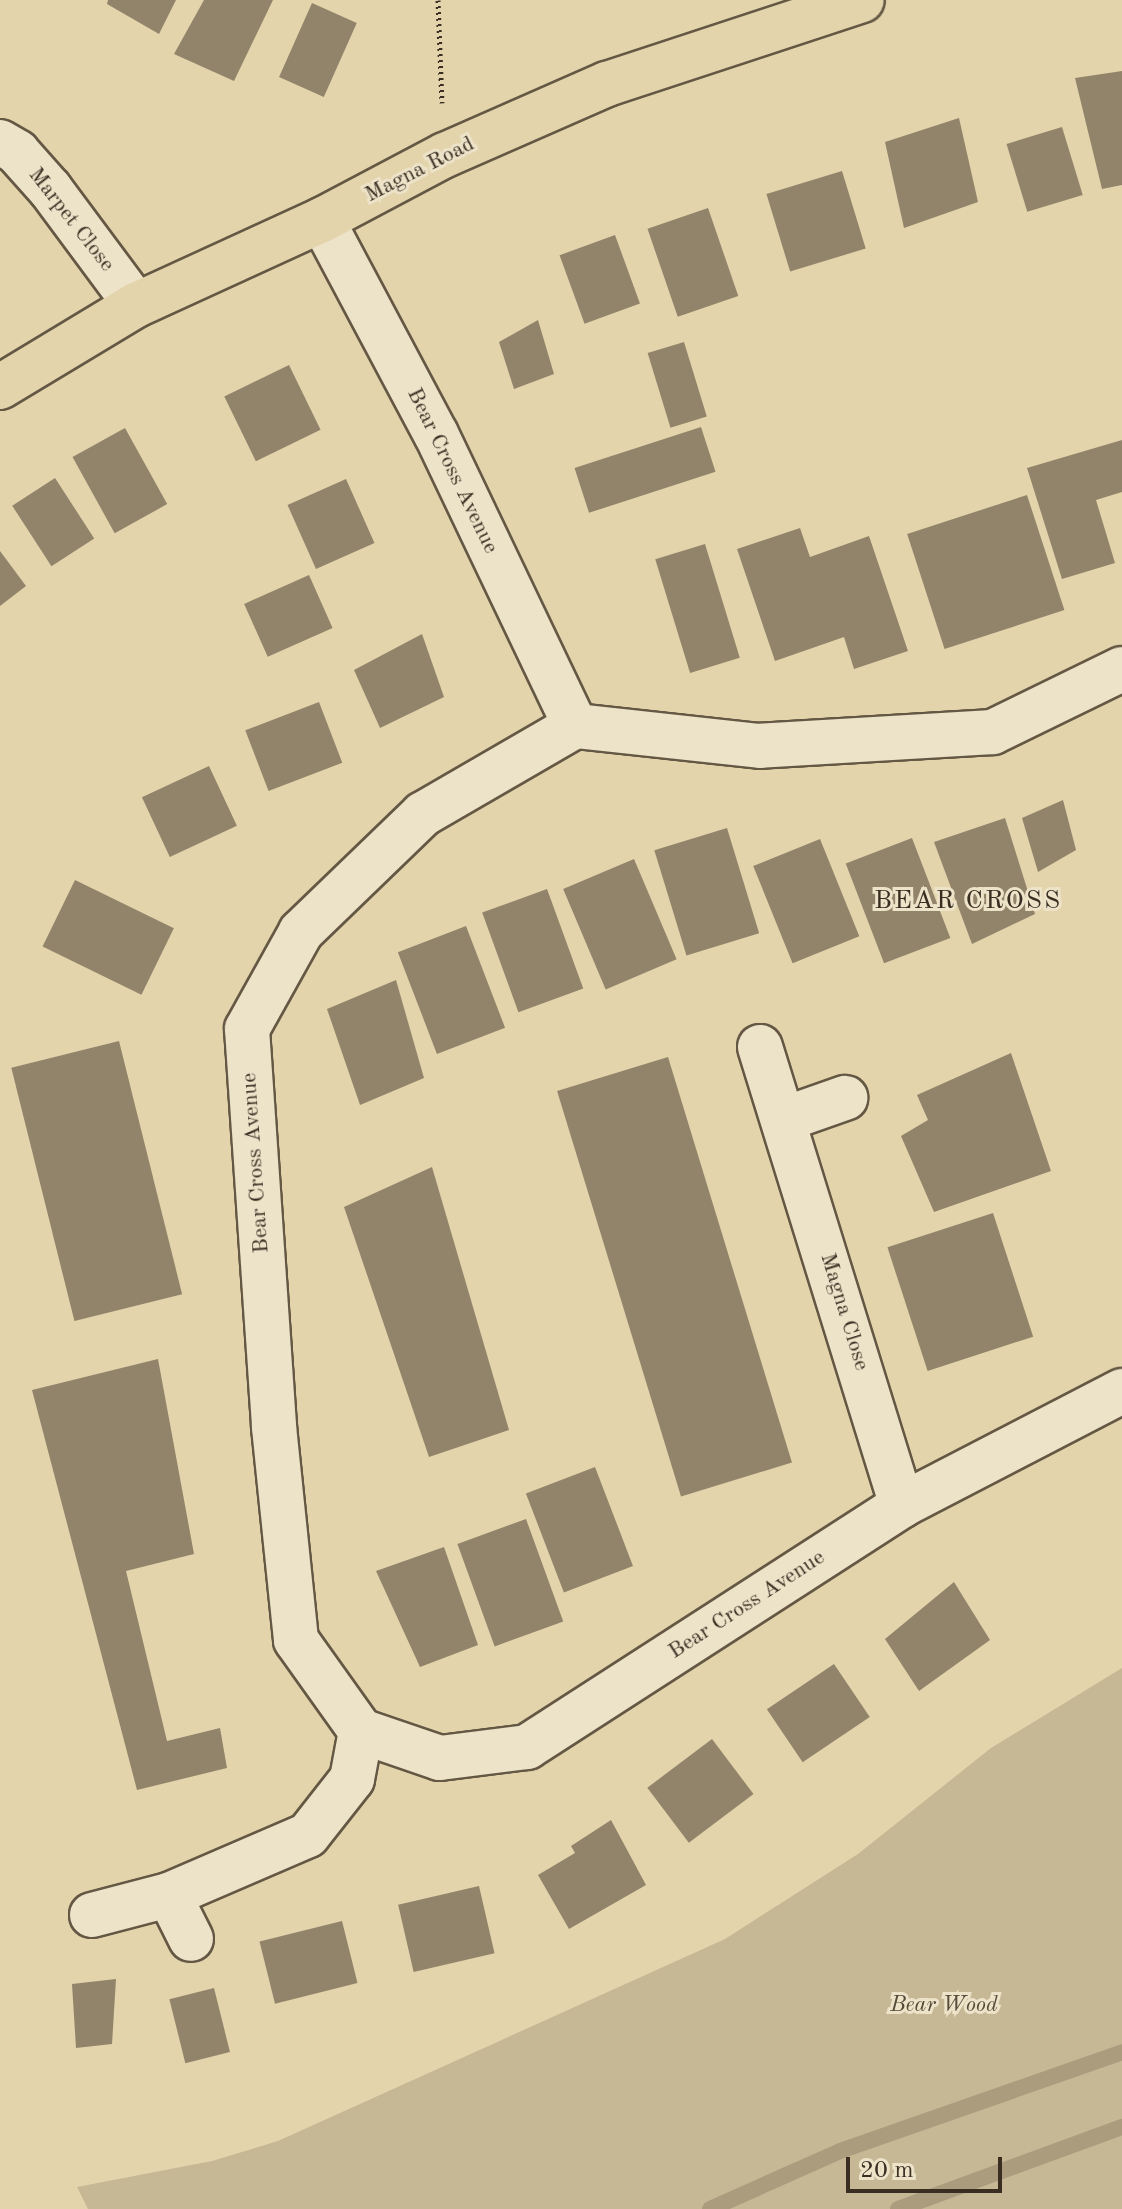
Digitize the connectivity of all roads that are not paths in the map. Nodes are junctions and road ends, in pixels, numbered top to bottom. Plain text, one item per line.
1 (862, 0) edge
2 (0, 142) edge
3 (322, 220) junction
4 (136, 305) junction
5 (0, 387) edge
6 (1122, 669) edge
7 (575, 726) junction
8 (760, 1047) dead end
9 (845, 1098) dead end
10 (785, 1119) junction
11 (1122, 1391) edge
12 (902, 1505) junction
13 (361, 1731) junction
14 (169, 1895) junction
15 (92, 1915) dead end
16 (191, 1939) dead end

1 - 3 main road, Magna Road
2 - 4 street, Marpet Close
3 - 4 main road, Magna Road
3 - 7 street, Bear Cross Avenue
4 - 5 main road, Magna Road
6 - 7 street
7 - 13 street, Bear Cross Avenue
8 - 10 street, Magna Close
9 - 10 street
10 - 12 street, Magna Close
11 - 12 street, Bear Cross Avenue
12 - 13 street, Bear Cross Avenue
13 - 14 street
14 - 15 street
14 - 16 street

